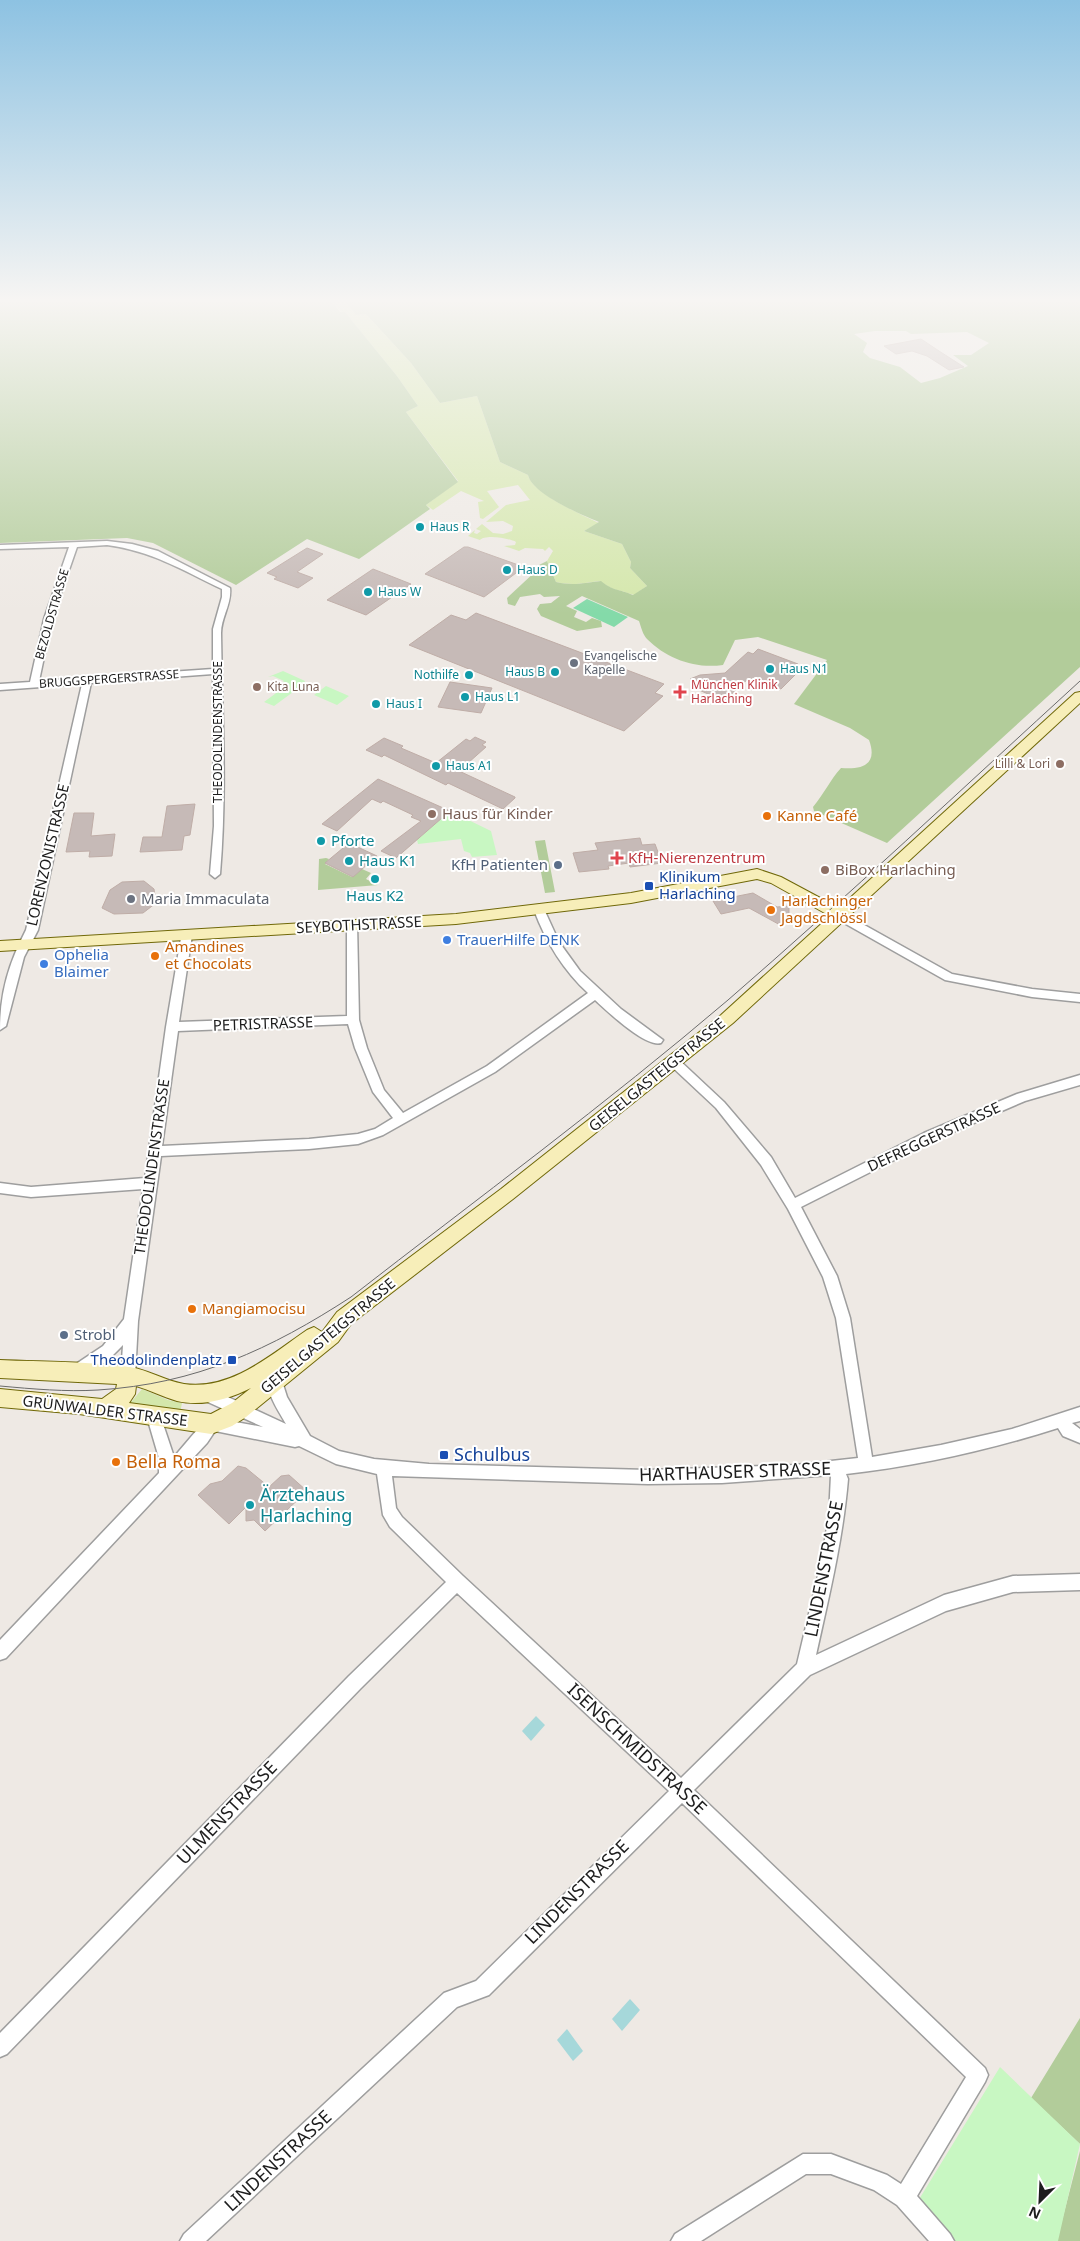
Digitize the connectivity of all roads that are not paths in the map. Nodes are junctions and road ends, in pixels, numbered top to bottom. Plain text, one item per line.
1 (74, 544) junction
2 (0, 547) edge
3 (218, 671) junction
4 (87, 681) junction
5 (34, 685) junction
6 (0, 687) edge
7 (1080, 696) edge
8 (214, 874) dead end
9 (868, 892) junction
10 (803, 894) junction
11 (539, 910) junction
12 (840, 916) junction
13 (353, 925) junction
14 (186, 935) junction
15 (25, 944) junction
16 (0, 946) edge
17 (595, 994) junction
18 (1080, 998) edge
19 (354, 1020) junction
20 (0, 1026) edge
21 (172, 1027) junction
22 (657, 1040) dead end
23 (674, 1062) junction
24 (1080, 1080) edge
25 (401, 1120) junction
26 (156, 1151) junction
27 (150, 1184) junction
28 (0, 1188) edge
29 (794, 1205) junction
30 (344, 1318) junction
31 (131, 1321) junction
32 (0, 1369) edge
33 (74, 1374) junction
34 (128, 1376) junction
35 (249, 1380) junction
36 (275, 1380) junction
37 (204, 1394) junction
38 (0, 1398) edge
39 (232, 1406) junction
40 (104, 1409) junction
41 (1080, 1414) edge
42 (154, 1417) junction
43 (1062, 1421) junction
44 (210, 1424) junction
45 (1080, 1436) edge
46 (305, 1442) junction
47 (866, 1464) junction
48 (384, 1467) junction
49 (837, 1468) junction
50 (166, 1476) junction
51 (457, 1582) junction
52 (1080, 1582) edge
53 (0, 1652) edge
54 (804, 1669) junction
55 (680, 1789) junction
56 (0, 2047) edge
57 (904, 2198) junction
58 (191, 2241) edge
59 (682, 2241) edge
60 (943, 2241) edge

1 - 2 street
1 - 3 street, THEODOLINDENSTRASSE
1 - 5 street, BEZOLDSTRASSE
3 - 4 street, BRUGGSPERGERSTRASSE
3 - 8 street, THEODOLINDENSTRASSE
4 - 5 street, BRUGGSPERGERSTRASSE
4 - 15 street, LORENZONISTRASSE
5 - 6 street, BRUGGSPERGERSTRASSE
7 - 9 main road, GEISELGASTEIGSTRASSE
9 - 10 main road
9 - 12 main road, GEISELGASTEIGSTRASSE
10 - 11 main road, SEYBOTHSTRASSE
10 - 12 main road
11 - 13 main road, SEYBOTHSTRASSE
11 - 17 street
12 - 18 street
12 - 23 main road, GEISELGASTEIGSTRASSE
13 - 14 main road, SEYBOTHSTRASSE
13 - 19 street
14 - 15 main road, SEYBOTHSTRASSE
14 - 21 street, THEODOLINDENSTRASSE
15 - 16 main road, SEYBOTHSTRASSE
15 - 20 street, LORENZONISTRASSE
17 - 22 street
17 - 25 street
19 - 21 street, PETRISTRASSE
19 - 25 street
21 - 26 street, THEODOLINDENSTRASSE
23 - 29 street
23 - 30 main road, GEISELGASTEIGSTRASSE
24 - 29 street, DEFREGGERSTRASSE
25 - 26 street
26 - 27 street, THEODOLINDENSTRASSE
27 - 28 street
27 - 31 street, THEODOLINDENSTRASSE
29 - 47 street
30 - 35 main road, GRÜNWALDER STRASSE
30 - 36 main road, GEISELGASTEIGSTRASSE
31 - 33 street, THEODOLINDENSTRASSE
31 - 34 street
32 - 33 main road, GRÜNWALDER STRASSE
33 - 34 main road, GRÜNWALDER STRASSE
34 - 37 main road, GRÜNWALDER STRASSE
34 - 40 main road
35 - 37 main road, GRÜNWALDER STRASSE
35 - 39 street, GEISELGASTEIGSTRASSE
36 - 39 main road, GEISELGASTEIGSTRASSE
36 - 46 street
37 - 39 street
38 - 40 main road, GRÜNWALDER STRASSE
39 - 44 main road, GEISELGASTEIGSTRASSE
39 - 46 street
40 - 42 main road, GRÜNWALDER STRASSE
41 - 43 street, HARTHAUSER STRASSE
42 - 44 main road, GRÜNWALDER STRASSE
42 - 50 street
43 - 45 street
43 - 47 street, HARTHAUSER STRASSE
44 - 46 street
44 - 50 street
46 - 48 street
47 - 49 street, HARTHAUSER STRASSE
48 - 49 street, HARTHAUSER STRASSE
48 - 51 street, ISENSCHMIDSTRASSE
49 - 54 street, LINDENSTRASSE
50 - 53 street
51 - 55 street, ISENSCHMIDSTRASSE
51 - 56 street, ULMENSTRASSE
52 - 54 street
54 - 55 street, LINDENSTRASSE
55 - 57 street, ISENSCHMIDSTRASSE
55 - 58 street, LINDENSTRASSE
57 - 59 street
57 - 60 street

